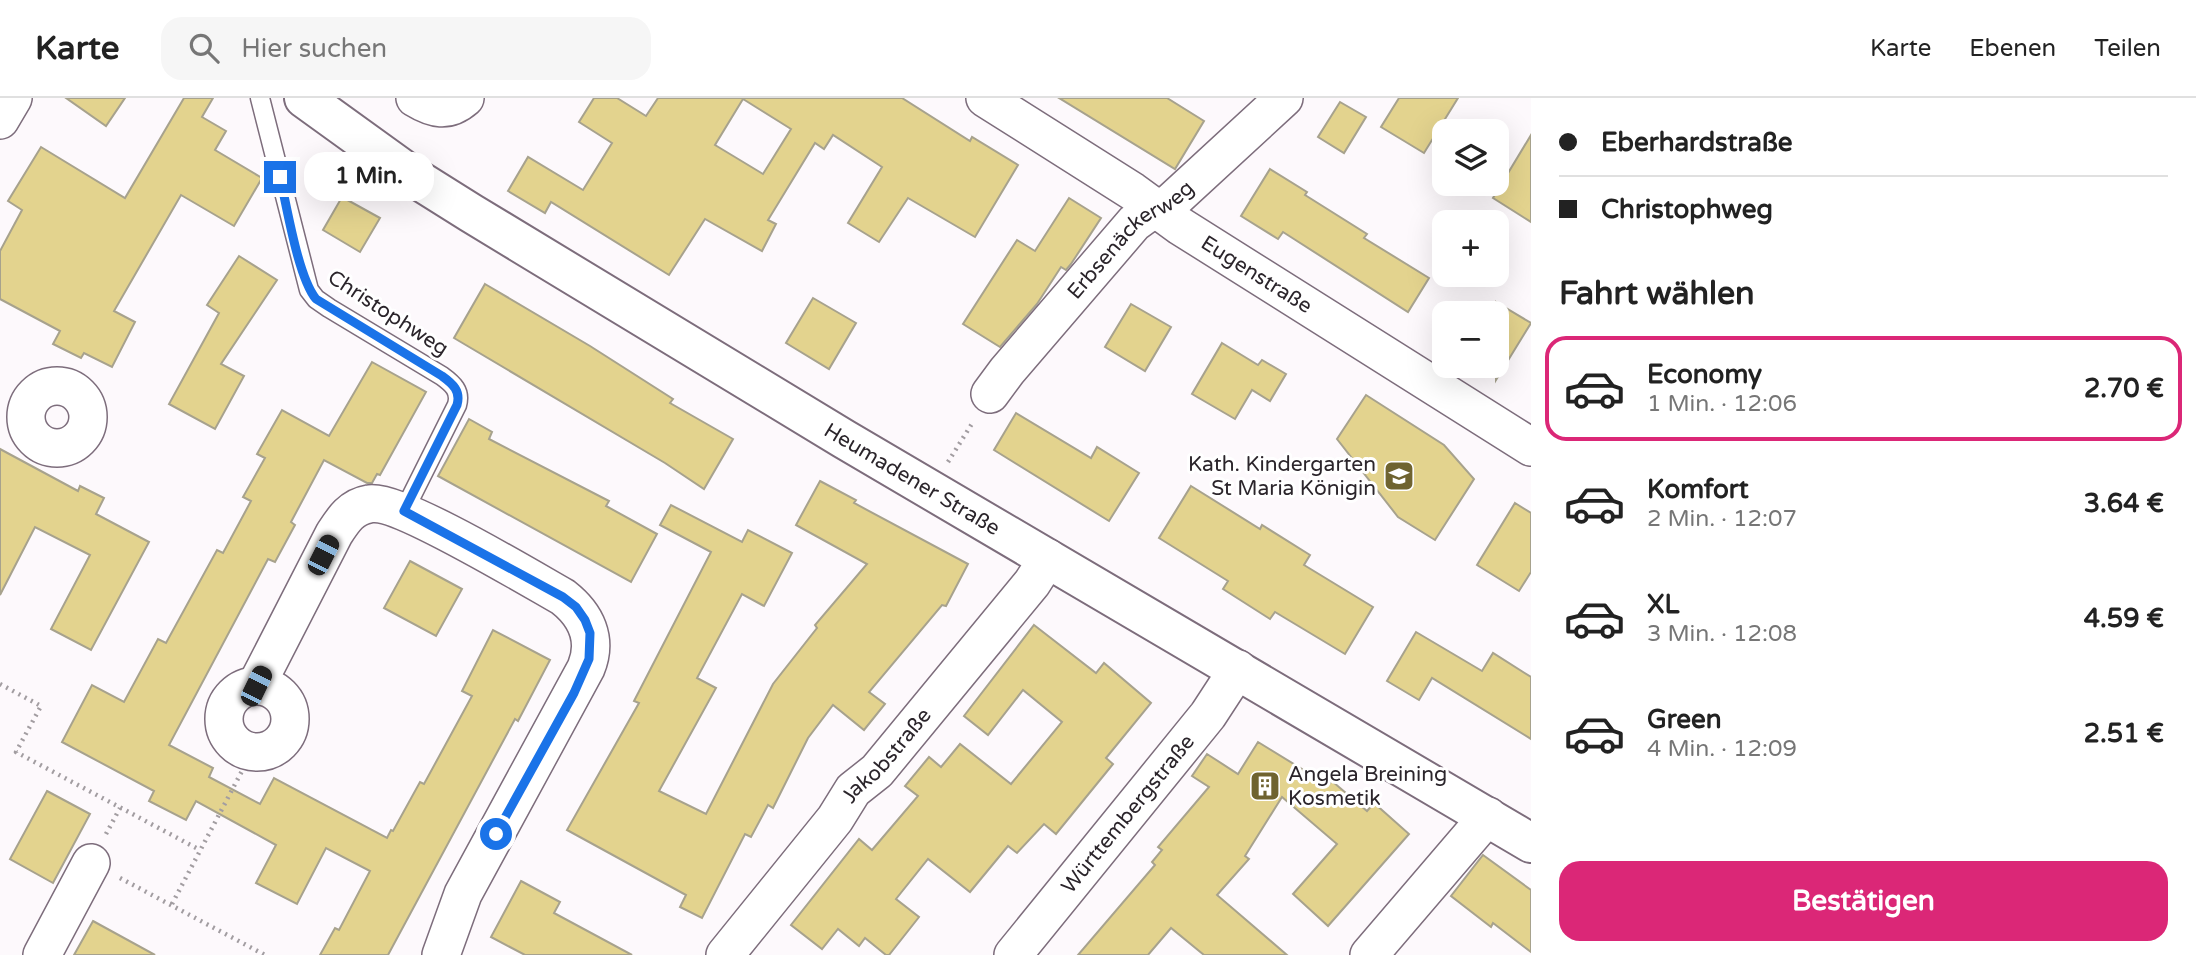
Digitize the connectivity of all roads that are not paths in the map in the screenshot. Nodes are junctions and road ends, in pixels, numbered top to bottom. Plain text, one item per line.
1 (13, 98) edge
2 (260, 98) edge
3 (304, 98) edge
4 (415, 98) edge
5 (464, 98) edge
6 (985, 98) edge
7 (1284, 98) edge
8 (0, 120) edge
9 (1157, 211) junction
10 (989, 394) road end
11 (1531, 447) edge
12 (404, 511) junction
13 (1048, 558) junction
14 (1238, 669) junction
15 (252, 752) road end
16 (1488, 816) junction
17 (1531, 843) edge
18 (92, 863) road end
19 (42, 955) edge
20 (441, 955) edge
21 (725, 955) edge
22 (1013, 955) edge
23 (1369, 955) edge

1 - 8 street
2 - 12 lane, Christophweg
3 - 13 main road, Heumadener Straße
4 - 5 street
6 - 9 street, Eugenstraße
7 - 9 street, Erbsenäckerweg
9 - 10 street, Erbsenäckerweg
9 - 11 street, Eugenstraße
12 - 15 street
12 - 20 street
13 - 14 main road, Heumadener Straße
13 - 21 street, Jakobstraße
14 - 16 main road, Heumadener Straße
14 - 22 street, Württembergstraße
16 - 17 main road, Heumadener Straße
16 - 23 street
18 - 19 street

